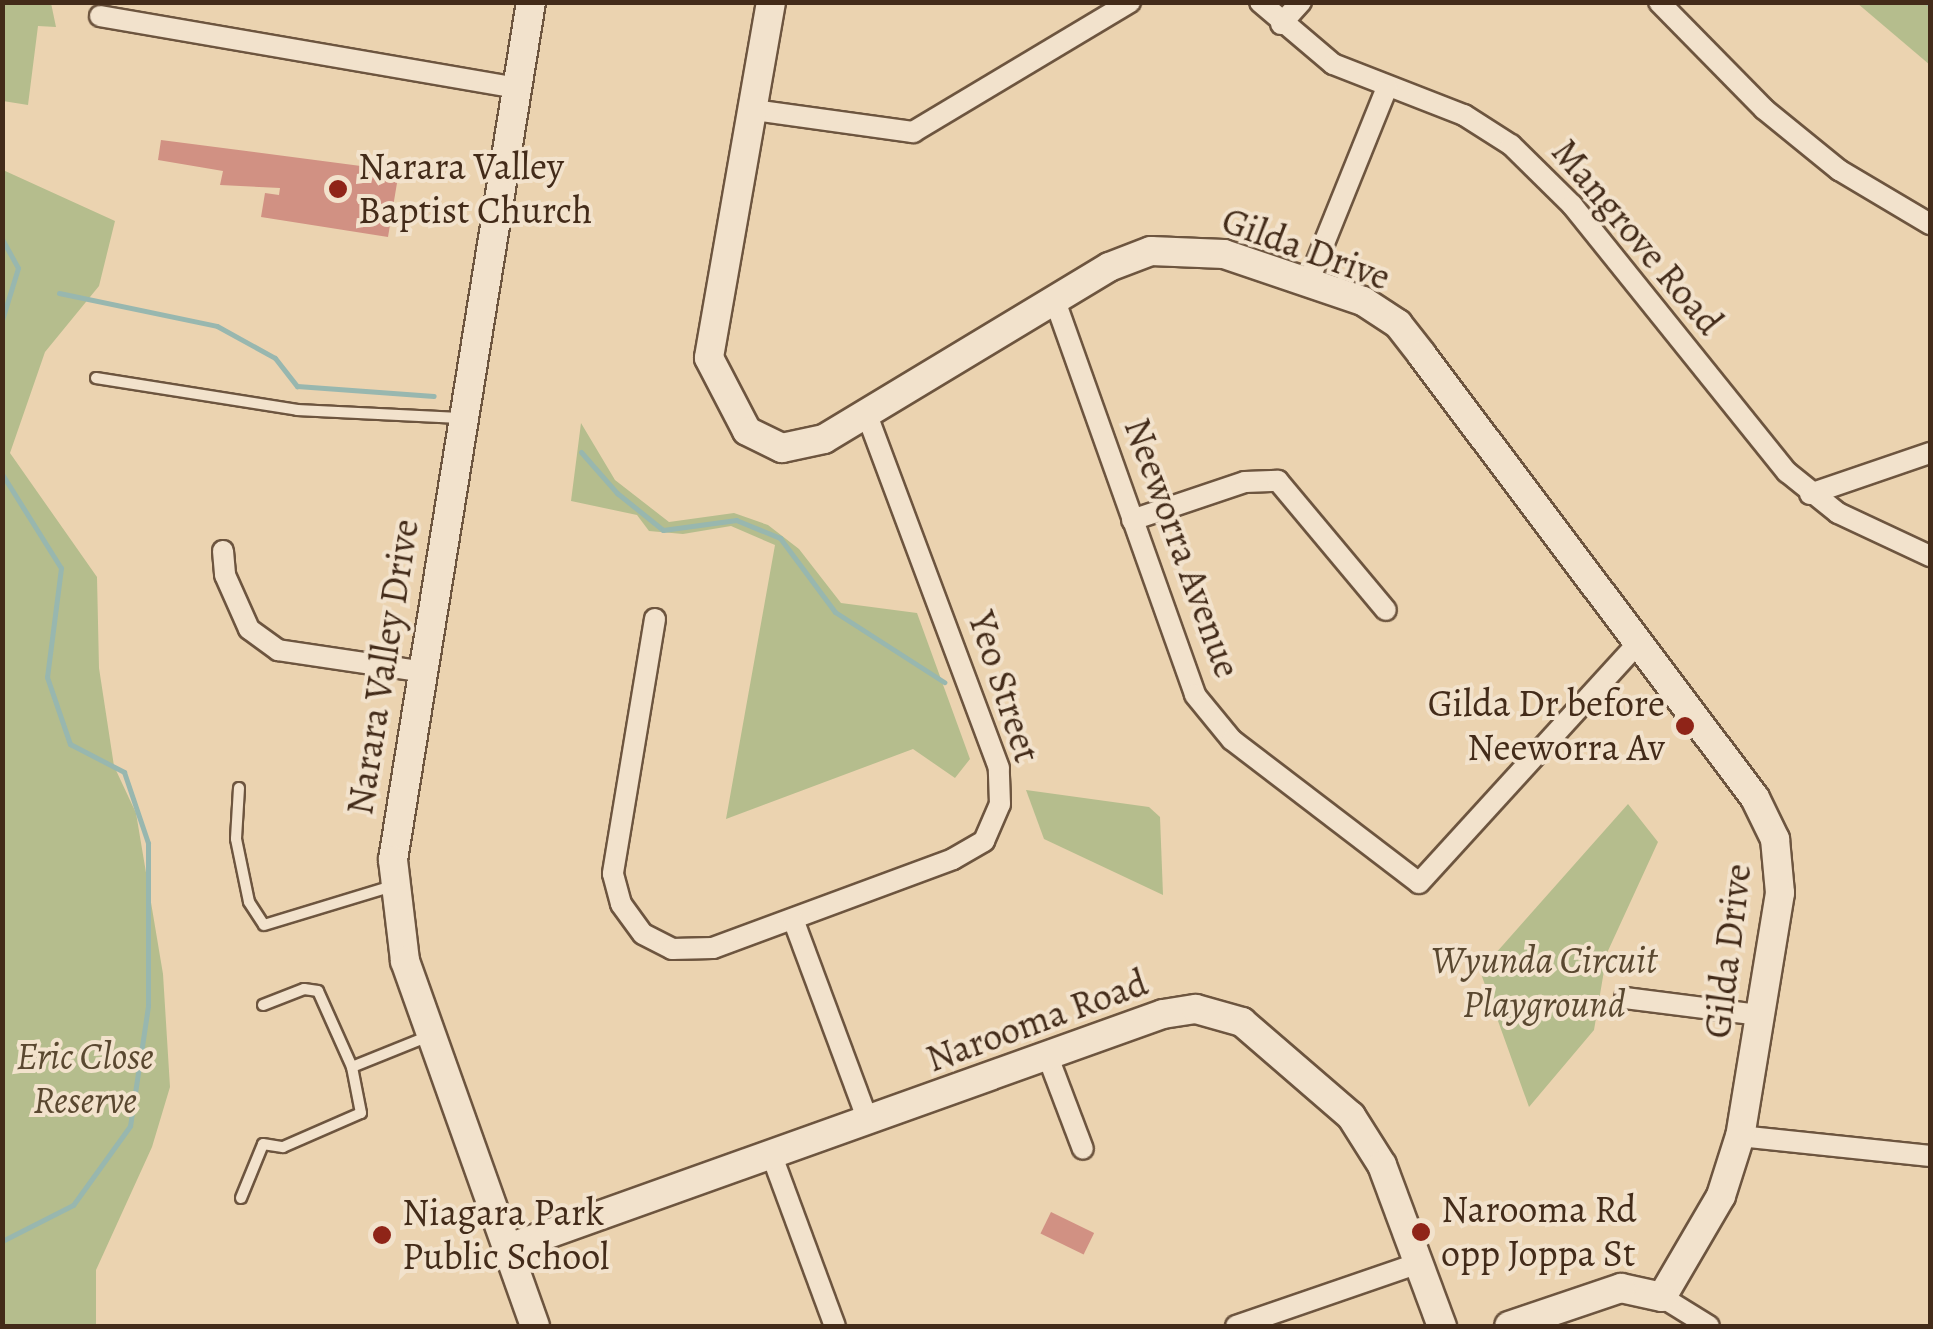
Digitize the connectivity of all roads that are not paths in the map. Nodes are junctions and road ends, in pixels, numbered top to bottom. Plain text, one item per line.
1 (531, 2) edge
2 (770, 2) edge
3 (1130, 2) edge
4 (1260, 2) edge
5 (1301, 2) edge
6 (1660, 2) edge
7 (100, 16) dead end
8 (1282, 24) junction
9 (516, 88) junction
10 (1387, 88) junction
11 (754, 110) junction
12 (1930, 224) edge
13 (1308, 282) junction
14 (1054, 298) junction
15 (96, 378) dead end
16 (461, 418) junction
17 (868, 418) junction
18 (1930, 453) edge
19 (1810, 494) junction
20 (1132, 520) junction
21 (223, 551) dead end
22 (1930, 556) edge
23 (1386, 610) dead end
24 (655, 618) dead end
25 (1637, 644) junction
26 (418, 670) junction
27 (240, 788) dead end
28 (393, 886) junction
29 (793, 919) junction
30 (1625, 998) dead end
31 (264, 1005) dead end
32 (1760, 1015) junction
33 (430, 1036) junction
34 (1048, 1057) junction
35 (352, 1067) junction
36 (868, 1121) junction
37 (1740, 1136) junction
38 (1083, 1149) dead end
39 (772, 1156) junction
40 (1930, 1156) edge
41 (240, 1198) dead end
42 (506, 1249) junction
43 (1419, 1264) junction
44 (1662, 1297) junction
45 (535, 1326) edge
46 (835, 1326) edge
47 (1236, 1326) edge
48 (1442, 1326) edge
49 (1509, 1326) edge
50 (1710, 1326) edge

1 - 9 street, Narara Valley Drive
2 - 11 street, Gilda Drive
3 - 11 street
4 - 8 street, Mangrove Road
5 - 8 street
6 - 12 street
7 - 9 street
8 - 10 street, Mangrove Road
9 - 16 street, Narara Valley Drive
10 - 13 street
10 - 19 street, Mangrove Road
11 - 17 street, Gilda Drive
13 - 14 street, Gilda Drive
13 - 25 street, Gilda Drive
14 - 17 street, Gilda Drive
14 - 20 street, Neeworra Avenue
15 - 16 lane
16 - 26 street, Narara Valley Drive
17 - 29 street, Yeo Street
18 - 19 street
19 - 22 street, Mangrove Road
20 - 23 street
20 - 25 street, Neeworra Avenue
21 - 26 street
24 - 29 street, Yeo Street
25 - 32 street, Gilda Drive
26 - 28 street, Narara Valley Drive
27 - 28 lane
28 - 33 street, Narara Valley Drive
29 - 36 street
30 - 32 street
31 - 35 lane
32 - 37 street, Gilda Drive
33 - 35 lane
33 - 42 street, Narara Valley Drive
34 - 36 street, Narooma Road
34 - 38 street
34 - 43 street, Narooma Road
35 - 41 lane
36 - 39 street, Narooma Road
37 - 40 street
37 - 44 street, Gilda Drive
39 - 42 street, Narooma Road
39 - 46 street
42 - 45 street, Narara Valley Drive
43 - 47 street
43 - 48 street, Narooma Road
44 - 49 street
44 - 50 street

